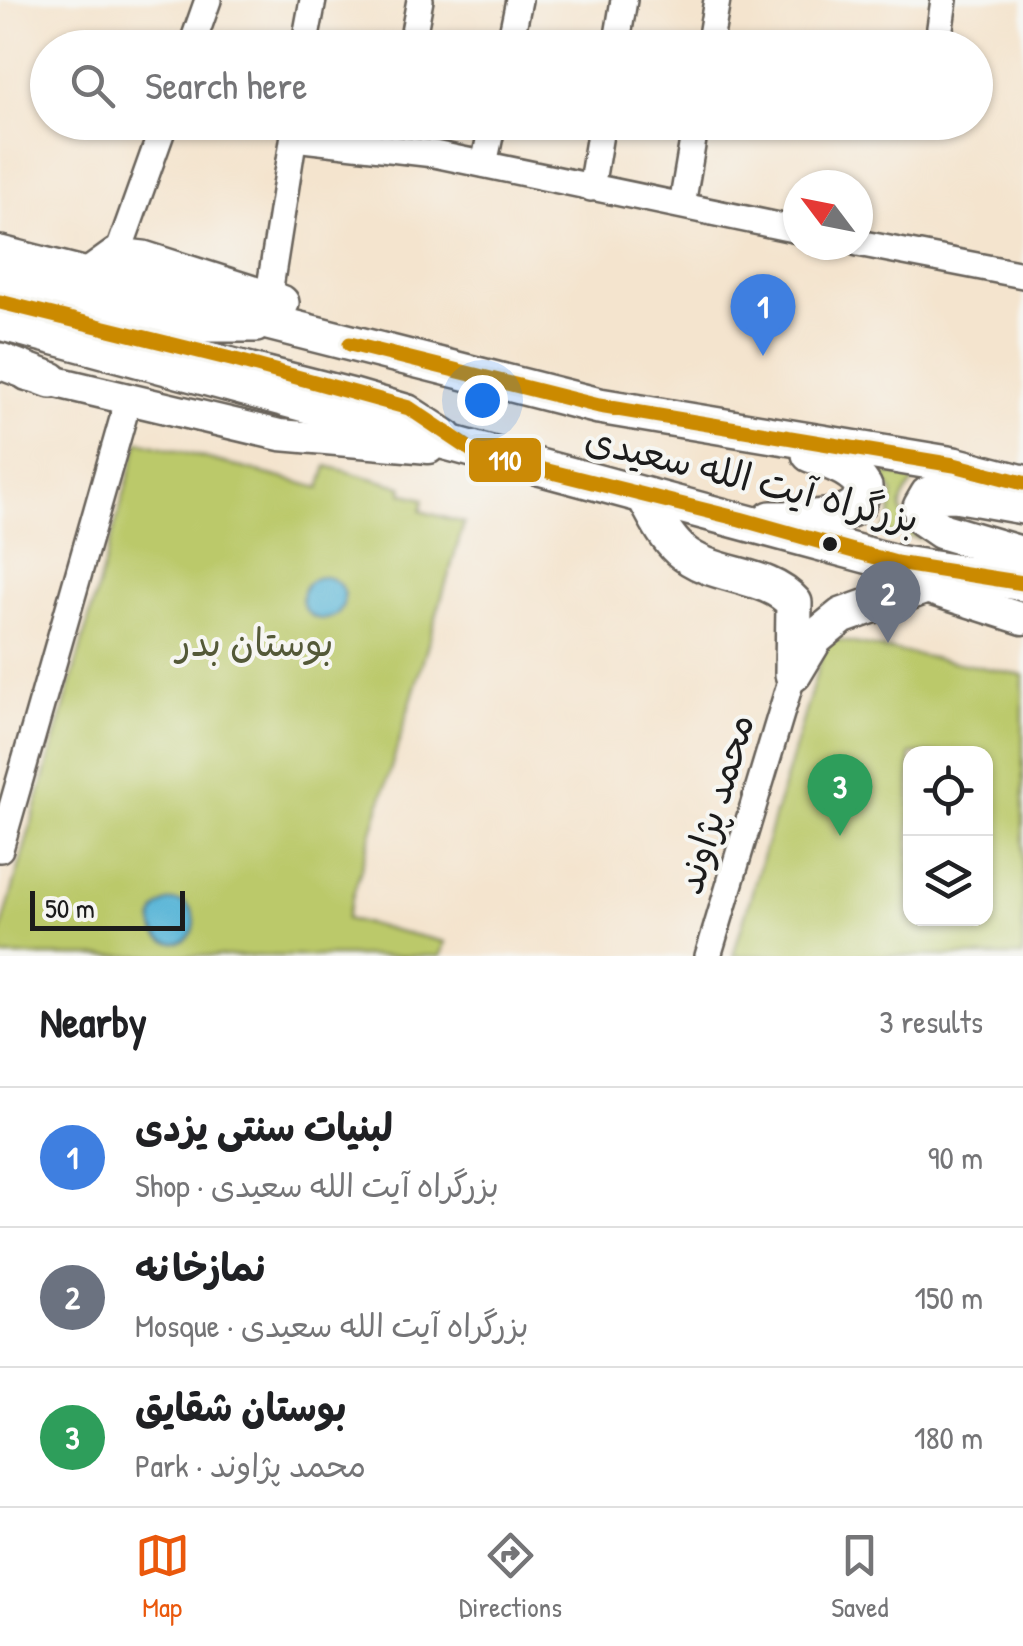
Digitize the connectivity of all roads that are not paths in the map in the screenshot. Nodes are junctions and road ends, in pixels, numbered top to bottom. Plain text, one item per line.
1 (208, 0) edge
2 (313, 0) edge
3 (420, 0) edge
4 (519, 0) edge
5 (624, 0) edge
6 (717, 0) edge
7 (944, 0) edge
8 (197, 30) edge
9 (307, 30) edge
10 (414, 30) edge
11 (513, 30) edge
12 (619, 30) edge
13 (712, 30) edge
14 (939, 30) edge
15 (159, 140) edge
16 (293, 140) edge
17 (410, 140) edge
18 (489, 140) edge
19 (599, 140) edge
20 (693, 140) edge
21 (484, 164) junction
22 (591, 188) junction
23 (682, 205) junction
24 (783, 227) edge
25 (873, 247) edge
26 (0, 254) edge
27 (117, 256) junction
28 (1023, 275) edge
29 (88, 276) junction
30 (0, 278) edge
31 (268, 300) junction
32 (0, 302) edge
33 (0, 322) edge
34 (292, 329) junction
35 (0, 361) edge
36 (419, 361) junction
37 (0, 368) edge
38 (50, 380) junction
39 (128, 401) junction
40 (744, 432) junction
41 (476, 452) junction
42 (1023, 483) edge
43 (645, 497) junction
44 (1023, 506) edge
45 (740, 519) junction
46 (1023, 555) edge
47 (896, 563) junction
48 (1023, 583) edge
49 (923, 587) junction
50 (1023, 618) edge
51 (794, 674) junction
52 (0, 849) edge
53 (708, 956) edge

1 - 8 street
2 - 9 street
3 - 10 street
4 - 11 street
5 - 12 street
6 - 13 street
7 - 14 street
15 - 27 street
16 - 31 street
17 - 21 street
18 - 21 street
19 - 22 street
20 - 23 street
21 - 22 street
22 - 23 street
23 - 24 street
25 - 28 street
26 - 29 highway, بزرگراه آیت الله سعیدی
27 - 29 highway
27 - 31 highway
29 - 34 highway, بزرگراه آیت الله سعیدی
30 - 34 street
31 - 36 highway
32 - 41 street
33 - 41 highway, بزرگراه آیت الله سعیدی
34 - 36 highway, بزرگراه آیت الله سعیدی
35 - 38 highway
36 - 40 highway, بزرگراه آیت الله سعیدی
37 - 38 main road
38 - 39 main road
39 - 41 main road
39 - 52 street
40 - 42 highway, بزرگراه آیت الله سعیدی
40 - 45 highway
41 - 43 highway, بزرگراه آیت الله سعیدی
43 - 45 highway, بزرگراه آیت الله سعیدی
43 - 51 highway
44 - 46 highway
45 - 47 highway, بزرگراه آیت الله سعیدی
47 - 48 highway, بزرگراه آیت الله سعیدی
47 - 49 main road
49 - 50 main road
49 - 51 highway
51 - 53 street, محمد پژاوند

